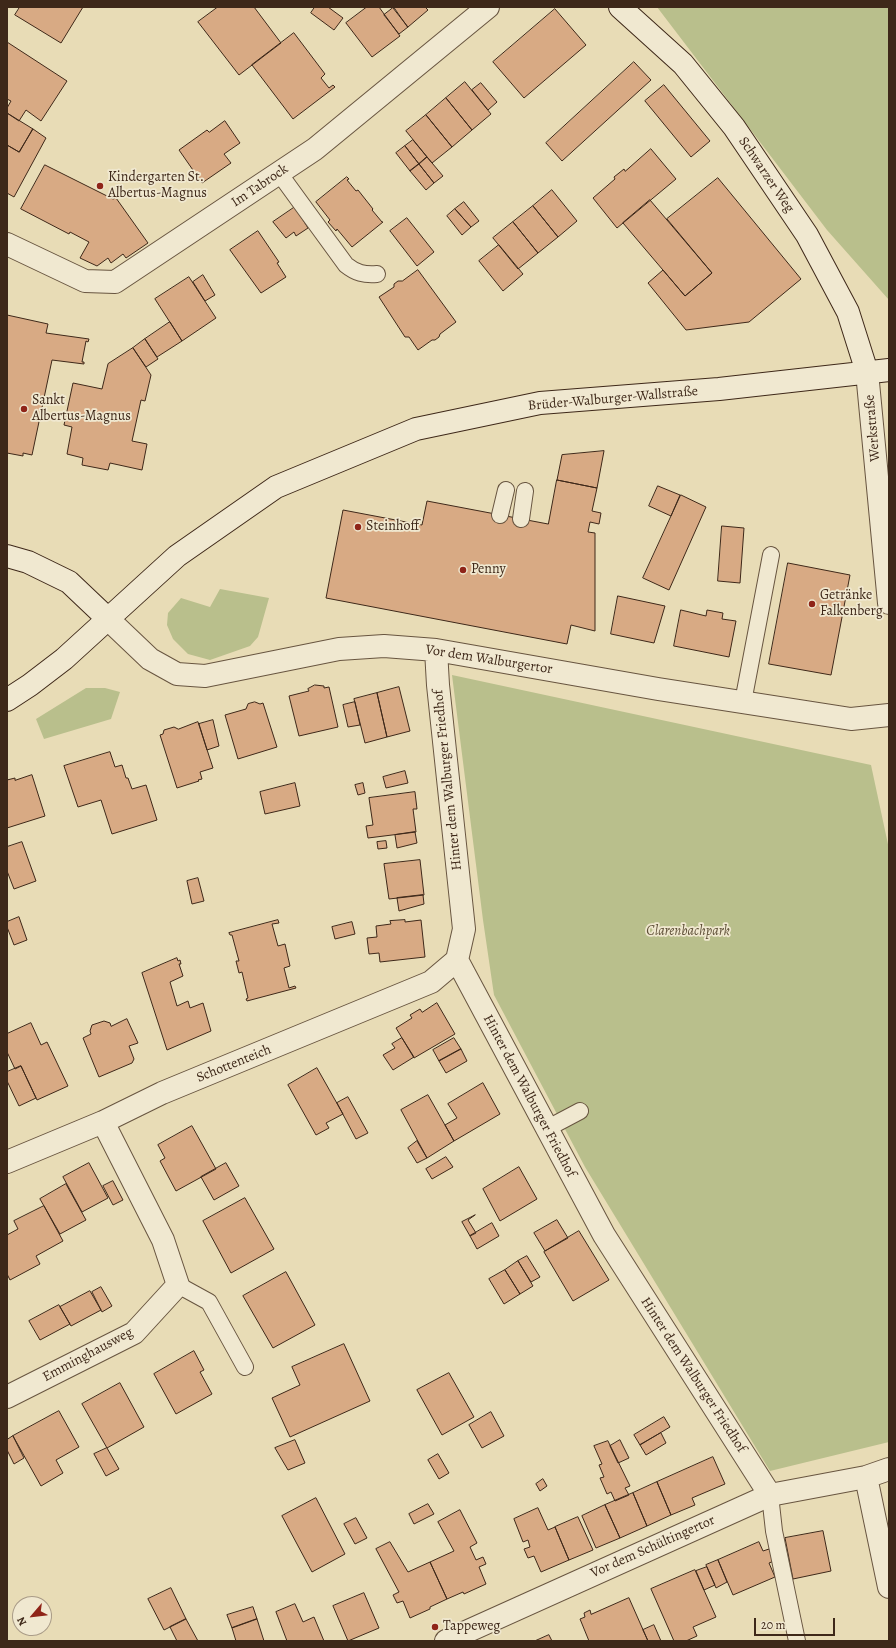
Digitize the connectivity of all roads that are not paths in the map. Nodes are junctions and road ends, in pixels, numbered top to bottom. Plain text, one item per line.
1 (488, 7) edge
2 (620, 7) edge
3 (279, 173) junction
4 (7, 244) edge
5 (377, 274) dead end
6 (889, 370) edge
7 (867, 372) junction
8 (506, 490) dead end
9 (525, 491) dead end
10 (500, 515) dead end
11 (521, 519) dead end
12 (771, 555) dead end
13 (7, 556) edge
14 (889, 603) edge
15 (108, 619) junction
16 (436, 650) junction
17 (7, 700) edge
18 (743, 702) junction
19 (889, 715) edge
20 (457, 960) junction
21 (580, 1111) dead end
22 (103, 1122) junction
23 (546, 1130) junction
24 (7, 1162) edge
25 (178, 1284) junction
26 (245, 1367) dead end
27 (7, 1397) edge
28 (889, 1469) edge
29 (866, 1477) junction
30 (770, 1495) junction
31 (889, 1587) edge
32 (446, 1641) edge
33 (797, 1641) edge

1 - 3 street, Im Tabrock
2 - 7 street, Schwarzer Weg
3 - 4 street, Im Tabrock
3 - 5 lane
6 - 7 street, Brüder-Walburger-Wallstraße
7 - 14 street, Werkstraße
7 - 15 street, Brüder-Walburger-Wallstraße
8 - 10 lane
9 - 11 lane
12 - 18 lane
13 - 15 street, Vor dem Walburgertor
15 - 16 street, Vor dem Walburgertor
15 - 17 street, Brüder-Walburger-Wallstraße
16 - 18 street, Vor dem Walburgertor
16 - 20 street, Hinter dem Walburger Friedhof
18 - 19 street, Vor dem Walburgertor
20 - 22 street, Schottenteich
20 - 23 street, Hinter dem Walburger Friedhof
21 - 23 lane
22 - 24 street, Schottenteich
22 - 25 street
23 - 30 street, Hinter dem Walburger Friedhof
25 - 26 lane
25 - 27 street, Emminghausweg
28 - 29 street
29 - 30 street, Vor dem Schültingertor
29 - 31 street
30 - 32 street, Vor dem Schültingertor
30 - 33 lane

